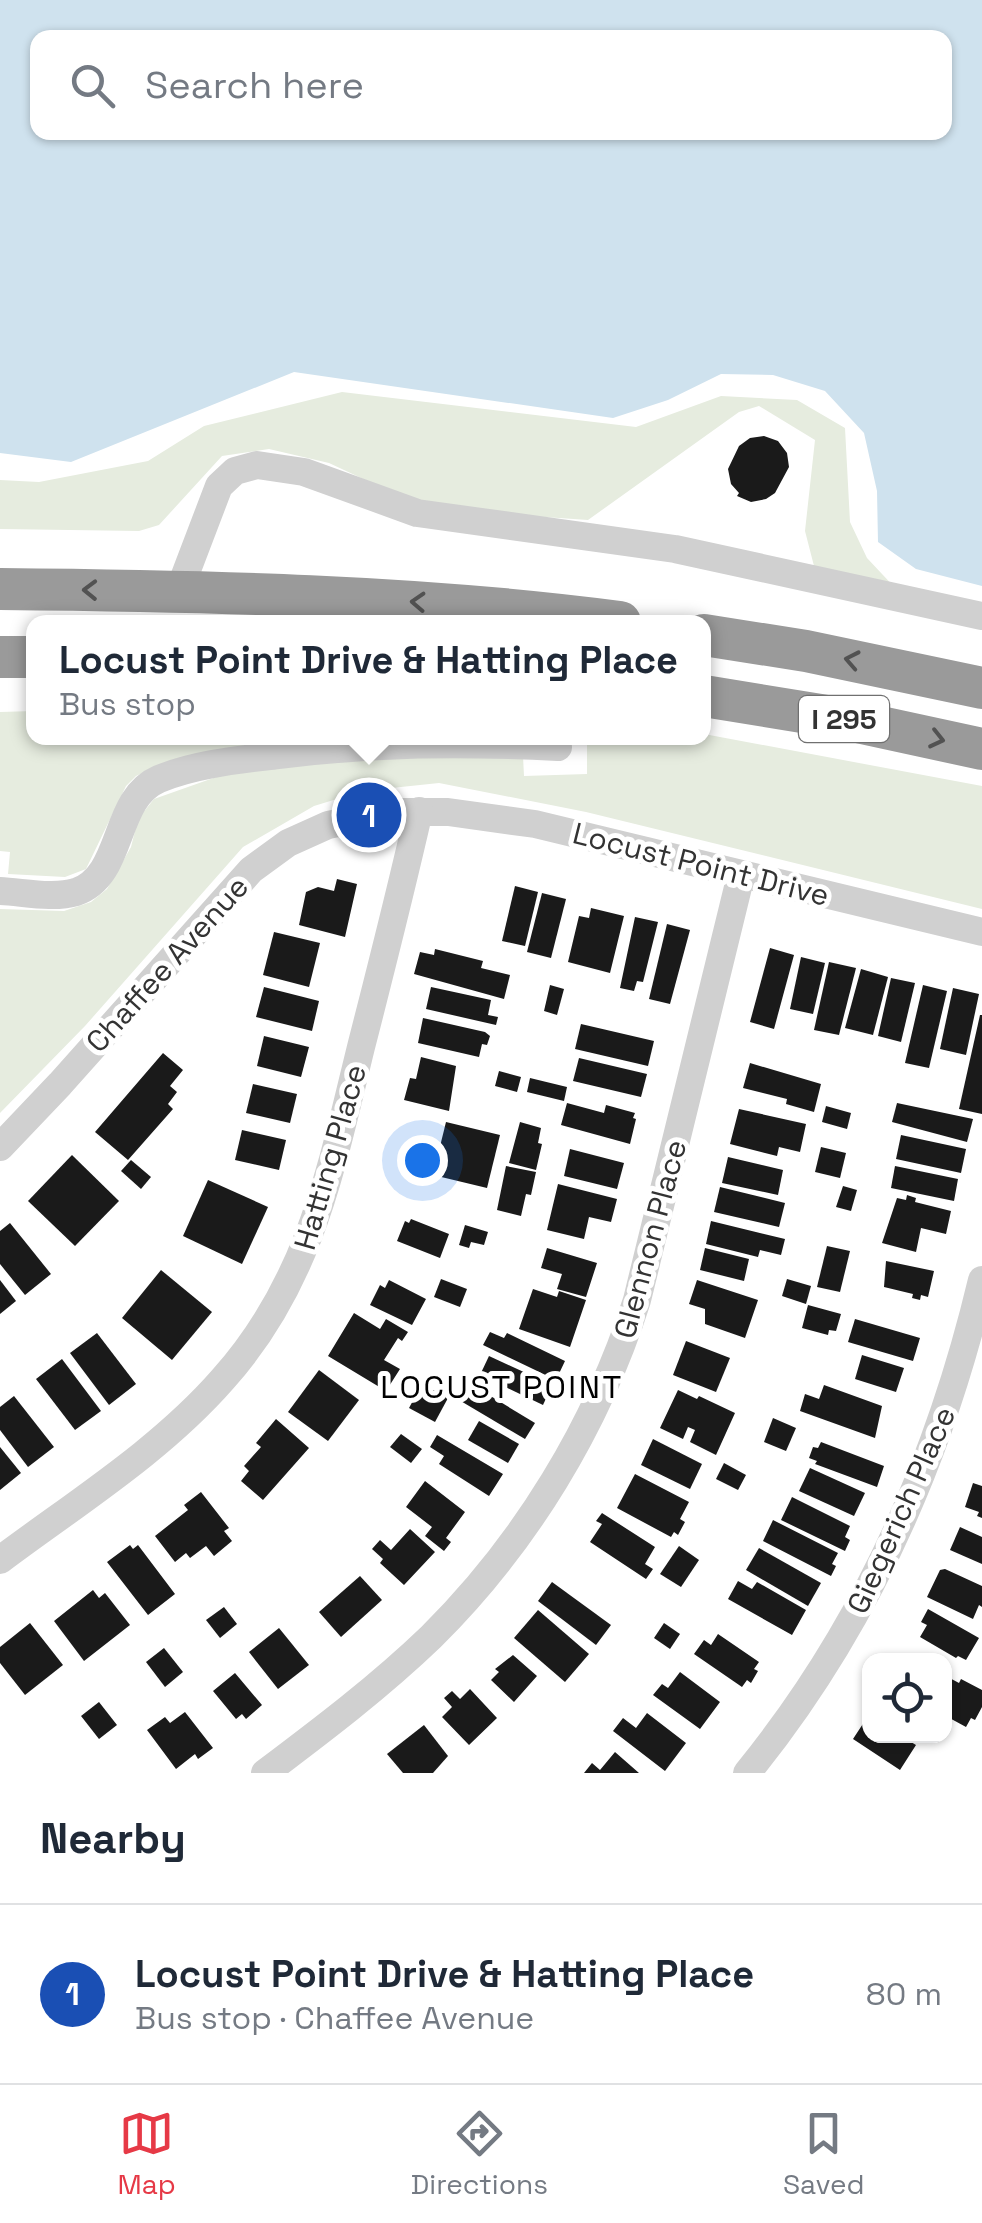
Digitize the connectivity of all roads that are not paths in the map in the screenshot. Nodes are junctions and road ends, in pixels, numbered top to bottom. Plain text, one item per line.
1 (0, 589) edge
2 (179, 591) junction
3 (552, 615) edge
4 (982, 616) edge
5 (711, 636) edge
6 (0, 657) edge
7 (26, 657) edge
8 (982, 688) edge
9 (711, 697) edge
10 (368, 745) edge
11 (526, 745) edge
12 (558, 746) dead end
13 (982, 749) edge
14 (419, 812) junction
15 (741, 875) junction
16 (0, 891) edge
17 (982, 932) edge
18 (0, 1147) edge
19 (982, 1280) edge
20 (0, 1560) edge
21 (265, 1773) edge
22 (747, 1773) edge

2 -> 1 highway
3 -> 2 highway
2 - 4 street
8 -> 5 highway, I 295
6 - 7 highway
9 -> 13 highway, I 295
10 - 16 street
11 - 12 street
14 - 15 street, Locust Point Drive
14 - 18 street, Chaffee Avenue
14 - 20 street, Hatting Place
15 - 17 street, Locust Point Drive
15 - 21 street, Glennon Place
19 - 22 street, Giegerich Place

